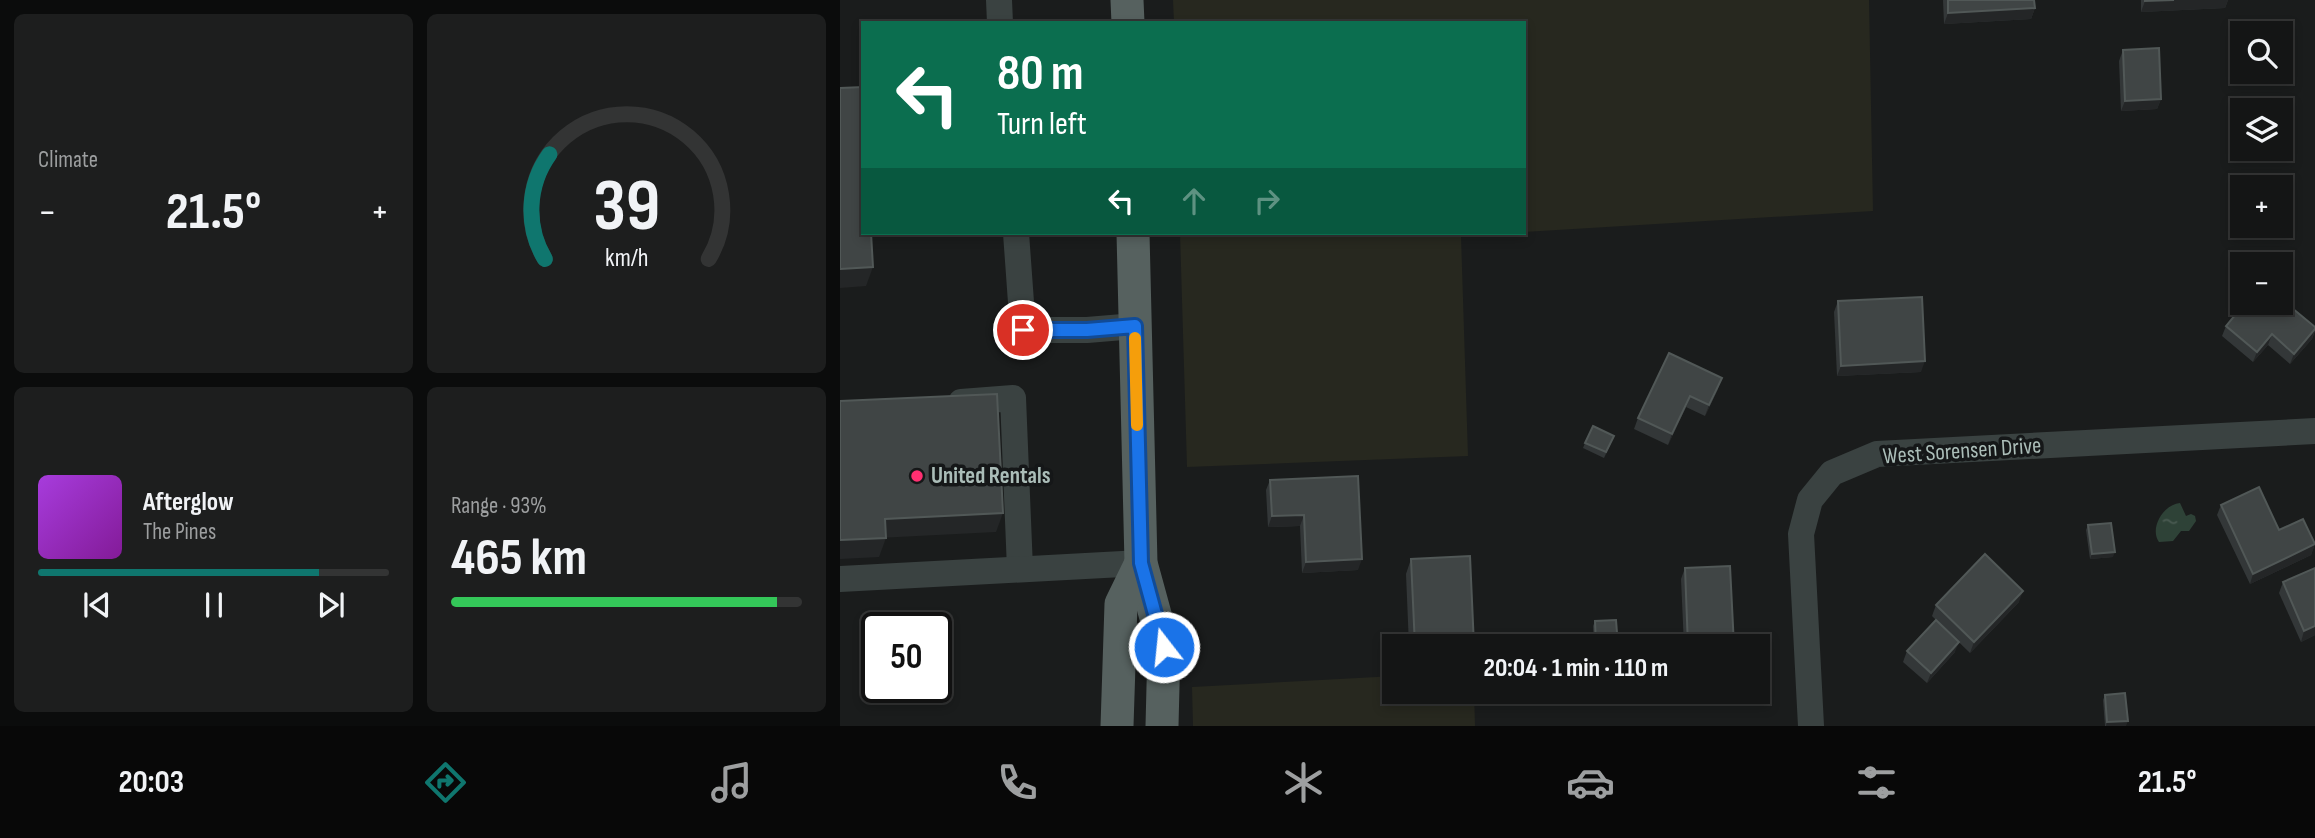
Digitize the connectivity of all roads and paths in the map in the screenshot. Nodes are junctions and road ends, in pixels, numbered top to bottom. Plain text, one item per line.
1 (999, 0) edge
2 (1127, 0) edge
3 (1000, 21) edge
4 (1128, 21) edge
5 (1016, 235) edge
6 (1133, 235) edge
7 (1135, 326) junction
8 (933, 404) edge
9 (2315, 431) edge
10 (1141, 563) junction
11 (1020, 569) junction
12 (840, 579) edge
13 (1118, 715) edge
14 (1142, 726) edge
15 (1162, 726) edge
16 (1811, 726) edge

1 - 3 street
2 - 4 main road
5 - 7 street
6 - 7 main road
7 - 10 main road
8 - 11 street
9 - 16 street, West Sorensen Drive
10 - 11 street
10 - 13 main road
10 - 15 main road
11 - 12 street
13 - 14 main road

